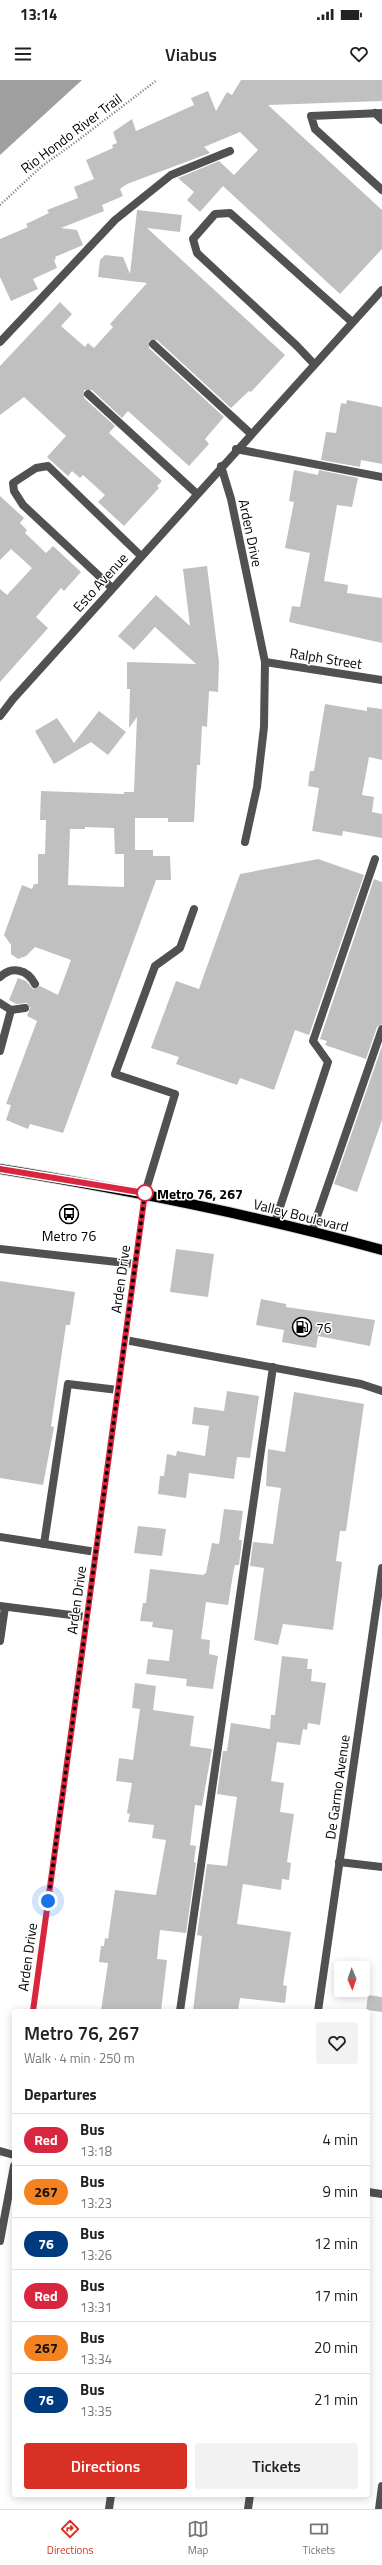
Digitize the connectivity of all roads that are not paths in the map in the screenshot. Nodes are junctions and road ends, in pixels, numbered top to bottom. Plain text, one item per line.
1 (378, 113) edge
2 (382, 120) edge
3 (230, 151) dead end
4 (382, 190) edge
5 (382, 290) edge
6 (352, 322) junction
7 (0, 342) edge
8 (153, 344) dead end
9 (314, 364) junction
10 (88, 394) dead end
11 (250, 433) junction
12 (236, 449) junction
13 (221, 466) junction
14 (382, 477) edge
15 (196, 493) junction
16 (141, 556) junction
17 (112, 588) junction
18 (265, 662) junction
19 (382, 680) edge
20 (0, 716) edge
21 (245, 842) dead end
22 (376, 859) dead end
23 (194, 908) dead end
24 (0, 977) edge
25 (35, 984) dead end
26 (0, 1003) edge
27 (25, 1008) dead end
28 (11, 1010) junction
29 (382, 1029) edge
30 (0, 1051) edge
31 (0, 1169) edge
32 (145, 1193) junction
33 (276, 1222) junction
34 (312, 1231) junction
35 (0, 1249) edge
36 (382, 1250) edge
37 (135, 1264) junction
38 (125, 1340) junction
39 (273, 1367) junction
40 (118, 1390) junction
41 (382, 1391) edge
42 (0, 1537) edge
43 (44, 1544) junction
44 (96, 1552) junction
45 (382, 1568) edge
46 (2, 1606) edge
47 (87, 1617) junction
48 (0, 1641) edge
49 (339, 1862) junction
50 (382, 1867) edge
51 (33, 2009) edge
52 (180, 2009) edge
53 (318, 2009) edge
54 (0, 2151) edge
55 (12, 2154) edge
56 (12, 2177) edge
57 (370, 2192) edge
58 (382, 2194) edge
59 (0, 2241) edge
60 (382, 2486) edge
61 (111, 2497) edge
62 (250, 2497) edge
63 (109, 2509) edge
64 (248, 2509) edge
65 (379, 2509) edge

1 - 2 street
1 - 4 street
3 - 7 street
5 - 6 street
6 - 9 street
6 - 9 street
8 - 11 street
9 - 11 street
10 - 15 street
11 - 12 street
12 - 13 street
12 - 14 street
13 - 15 street, Esto Avenue
13 - 18 street, Arden Drive
15 - 16 street, Esto Avenue
16 - 17 street, Esto Avenue
16 - 17 street
17 - 20 street, Esto Avenue
18 - 19 street, Ralph Street
18 - 21 street, Arden Drive
22 - 33 street
23 - 32 street, Arden Drive
24 - 25 street
26 - 28 street
27 - 28 street
28 - 30 street
29 - 34 street
31 - 32 main road, Valley Boulevard
32 - 33 main road, Valley Boulevard
32 - 37 street, Arden Drive
33 - 34 main road, Valley Boulevard
34 - 36 main road, Valley Boulevard
35 - 37 street
37 - 38 street, Arden Drive
38 - 39 street
38 - 40 street, Arden Drive
39 - 41 street
39 - 52 street
40 - 43 street
40 - 44 street, Arden Drive
42 - 43 street
43 - 44 street
44 - 47 street, Arden Drive
45 - 49 street, De Garmo Avenue
46 - 47 street
46 - 48 street
47 - 51 street, Arden Drive
49 - 50 street
49 - 53 street, De Garmo Avenue
54 - 55 street
56 - 59 street
57 - 58 street
60 - 65 street
61 - 63 street
62 - 64 street

